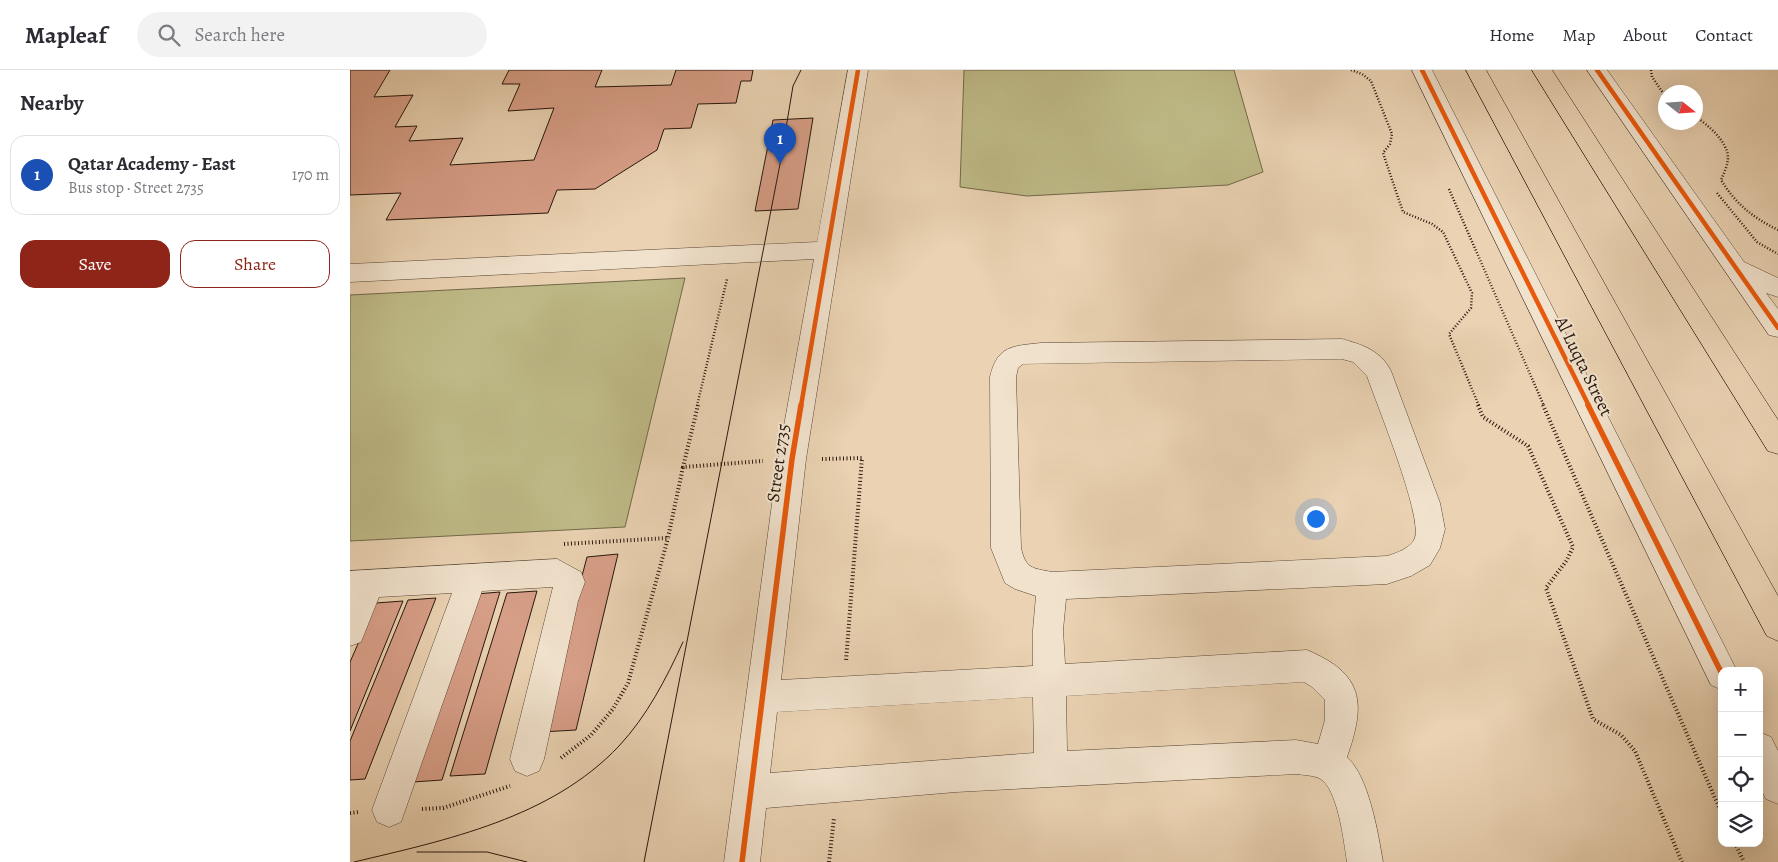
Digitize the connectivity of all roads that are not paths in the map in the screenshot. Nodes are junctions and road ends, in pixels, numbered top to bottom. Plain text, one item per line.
1 (858, 70) edge
2 (1422, 70) edge
3 (1476, 70) edge
4 (1542, 70) edge
5 (1596, 70) edge
6 (828, 250) junction
7 (1736, 267) junction
8 (350, 273) edge
9 (1778, 288) edge
10 (1778, 328) edge
11 (1778, 443) edge
12 (472, 578) junction
13 (360, 584) edge
14 (1052, 586) junction
15 (1778, 626) edge
16 (350, 632) edge
17 (1719, 667) edge
18 (1049, 680) junction
19 (763, 697) junction
20 (1763, 757) edge
21 (527, 759) dead end
22 (1327, 764) junction
23 (1051, 769) junction
24 (1778, 787) edge
25 (752, 792) junction
26 (389, 810) dead end
27 (742, 862) edge
28 (1365, 862) edge

1 - 6 street, Street 2735
2 - 17 street, Al Luqta Street
3 - 15 main road
4 - 11 main road
5 - 7 street
6 - 8 street
6 - 19 street, Street 2735
7 - 9 street
7 - 10 street
12 - 13 street
12 - 21 street
12 - 26 street
13 - 16 street
14 - 14 street
14 - 18 street
18 - 19 street
18 - 22 street
18 - 23 street
19 - 25 street, Street 2735
20 - 24 street
22 - 23 street
22 - 28 street
23 - 25 street
25 - 27 street, Street 2735

